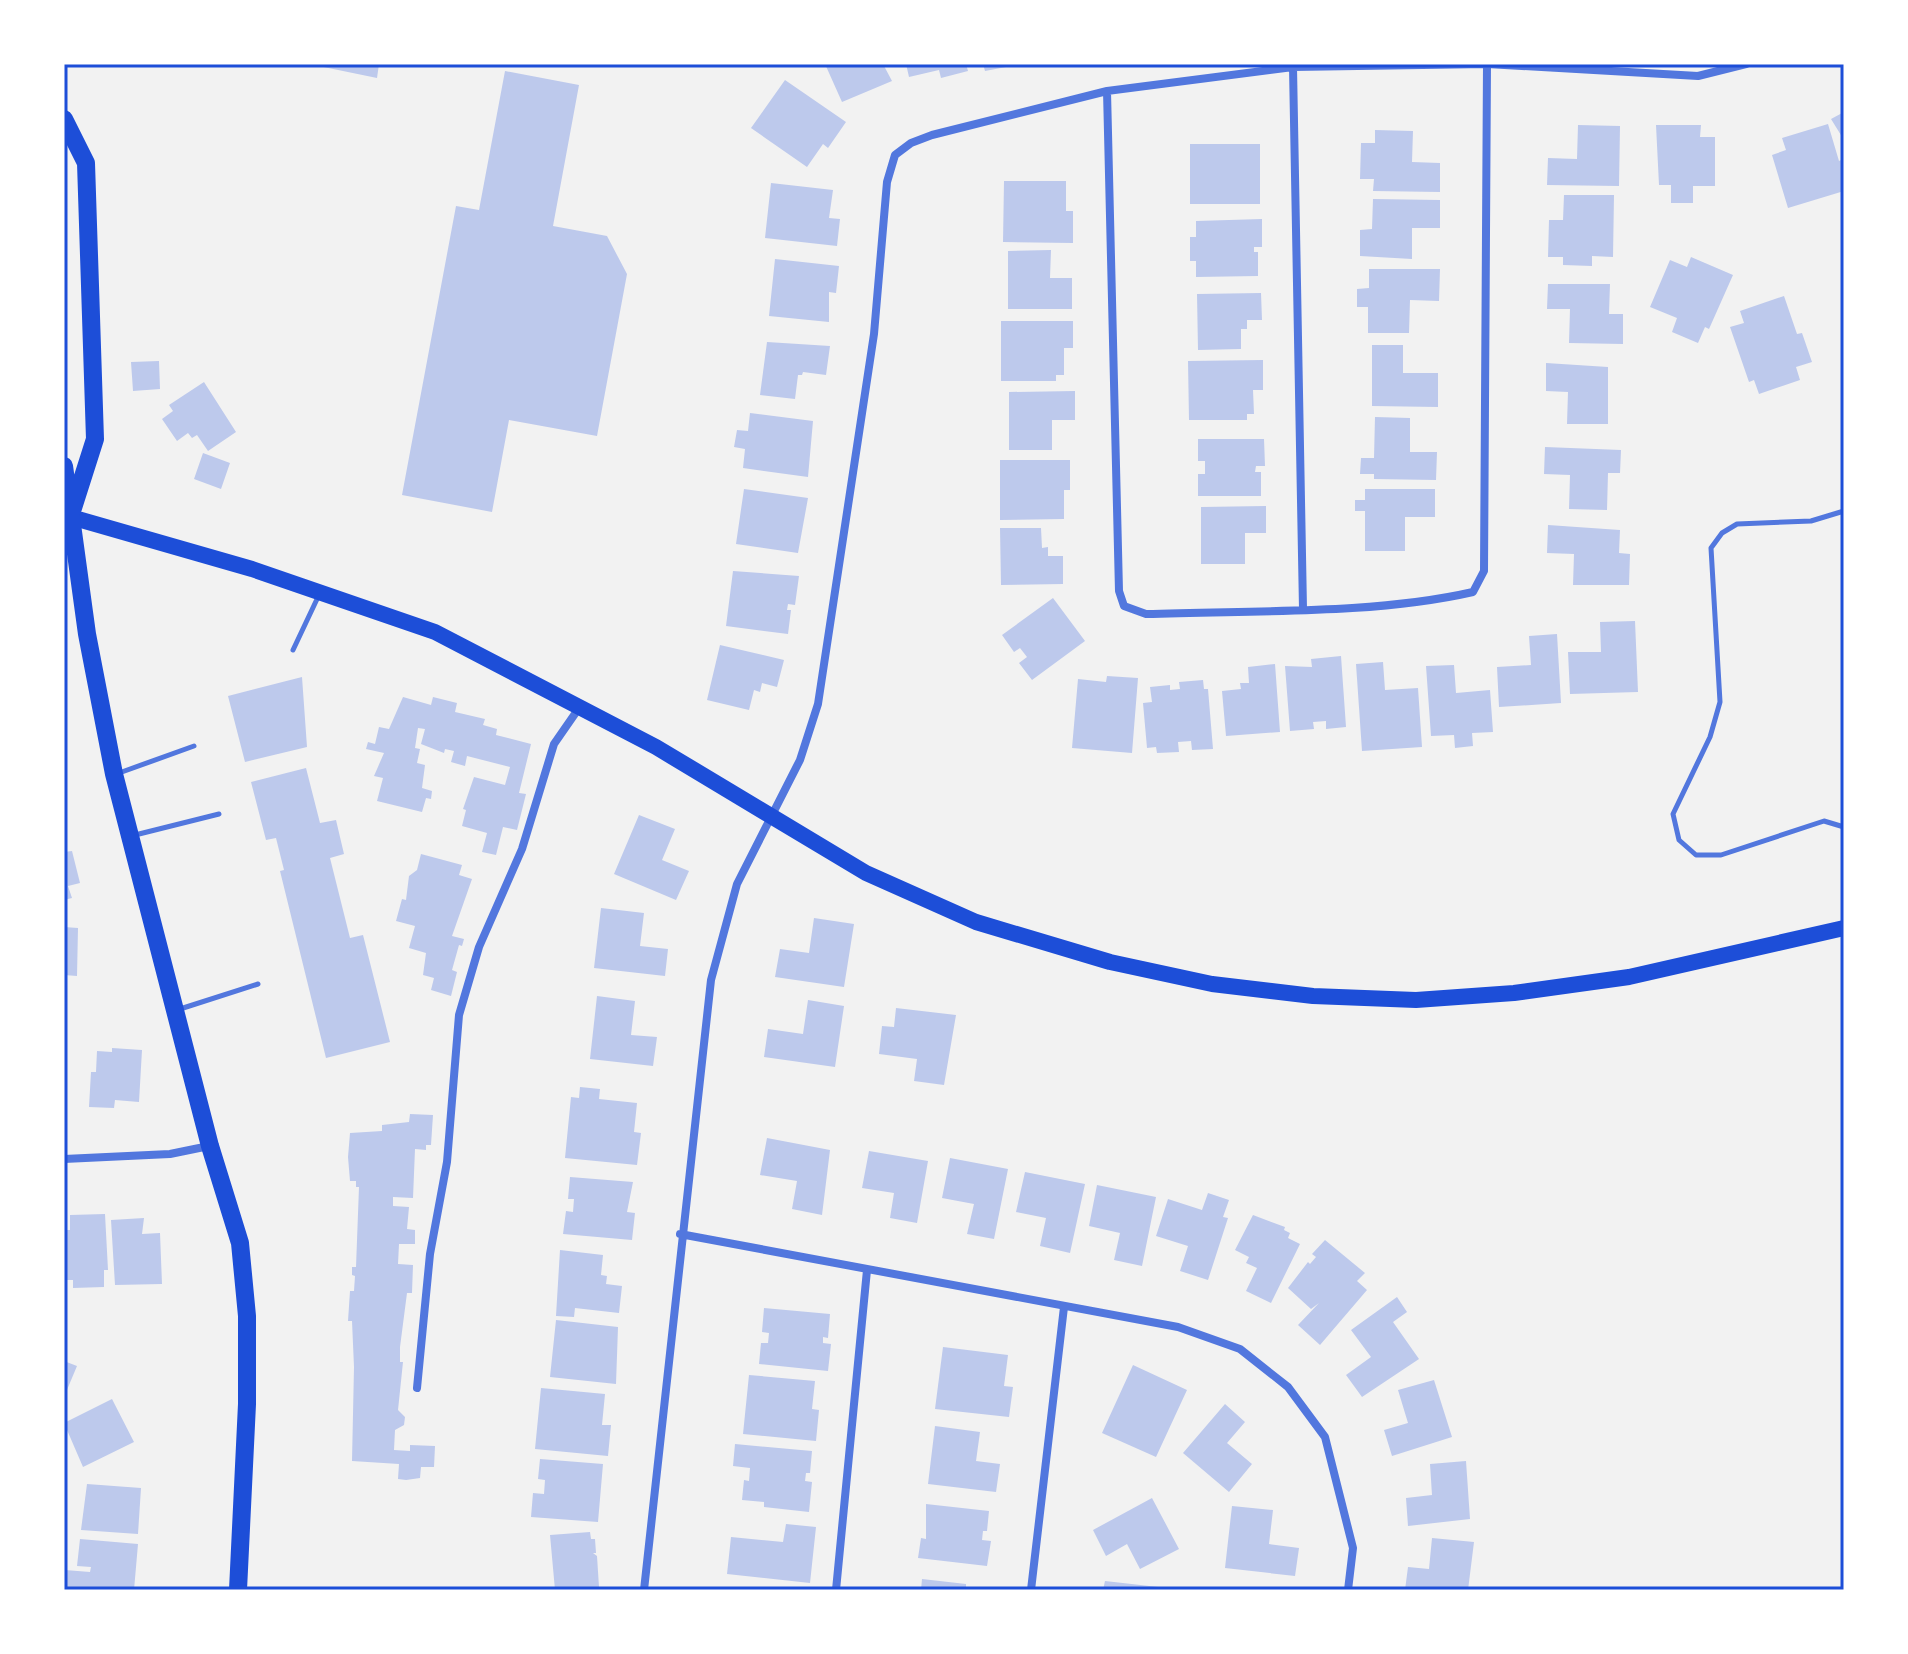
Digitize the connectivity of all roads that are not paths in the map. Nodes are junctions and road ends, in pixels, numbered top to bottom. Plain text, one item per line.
1 (1487, 64) edge
2 (1746, 64) edge
3 (1293, 67) junction
4 (1107, 91) junction
5 (64, 119) edge
6 (64, 466) edge
7 (1844, 511) edge
8 (66, 513) edge
9 (320, 593) junction
10 (1303, 609) junction
11 (293, 650) dead end
12 (579, 708) junction
13 (194, 746) dead end
14 (114, 774) junction
15 (219, 814) dead end
16 (772, 816) junction
17 (1844, 827) edge
18 (130, 836) junction
19 (1844, 928) edge
20 (258, 984) dead end
21 (175, 1010) junction
22 (210, 1146) junction
23 (64, 1159) edge
24 (680, 1234) junction
25 (867, 1270) junction
26 (1064, 1307) junction
27 (417, 1388) dead end
28 (238, 1590) edge
29 (644, 1590) edge
30 (836, 1590) edge
31 (1031, 1590) edge
32 (1348, 1590) edge

1 - 2 street
1 - 3 street
1 - 10 street
3 - 4 street
3 - 10 street
4 - 10 street
4 - 16 street
5 - 8 main road
6 - 8 main road
7 - 17 lane
8 - 9 main road
8 - 14 main road
9 - 11 lane
9 - 12 main road
12 - 16 main road
12 - 27 street
13 - 14 lane
14 - 18 main road
15 - 18 lane
16 - 19 main road
16 - 24 street
18 - 21 main road
20 - 21 lane
21 - 22 main road
22 - 23 street
22 - 28 main road
24 - 25 street
24 - 29 street
25 - 26 street
25 - 30 street
26 - 31 street
26 - 32 street

